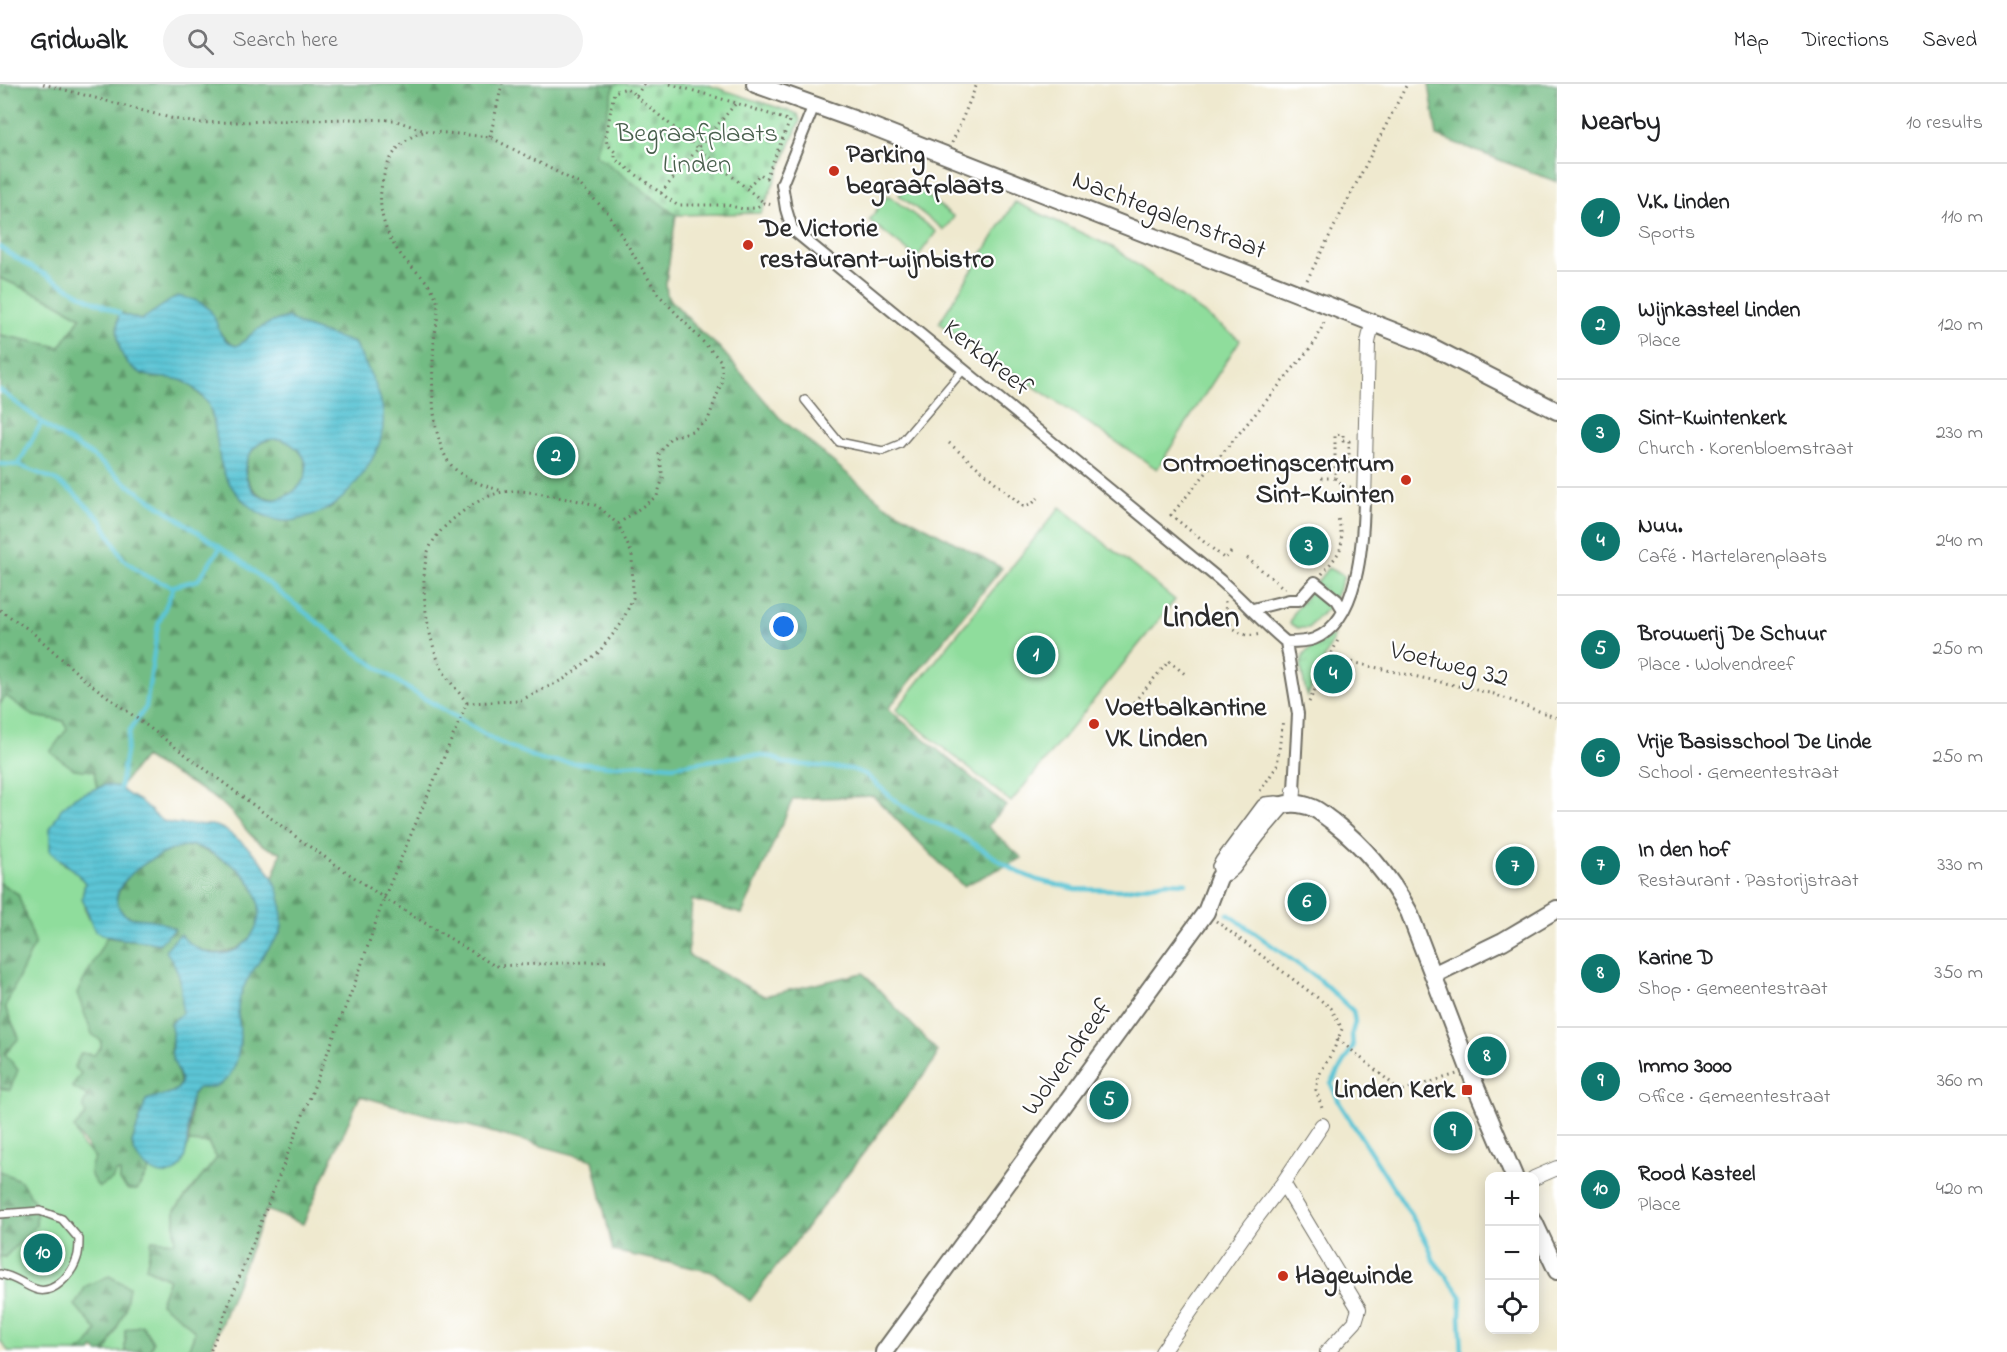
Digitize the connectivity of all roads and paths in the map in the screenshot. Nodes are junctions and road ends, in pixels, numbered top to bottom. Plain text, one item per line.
1 (43, 84) edge
2 (502, 84) edge
3 (644, 84) edge
4 (670, 84) edge
5 (755, 84) edge
6 (977, 84) edge
7 (1407, 84) edge
8 (636, 96) junction
9 (736, 103) junction
10 (814, 105) junction
11 (425, 131) junction
12 (490, 137) junction
13 (698, 149) junction
14 (946, 156) junction
15 (746, 189) junction
16 (661, 193) junction
17 (764, 203) junction
18 (786, 209) junction
19 (1300, 295) junction
20 (1328, 313) dead end
21 (1372, 323) junction
22 (964, 369) junction
23 (805, 400) dead end
24 (1557, 411) edge
25 (949, 443) dead end
26 (1364, 477) junction
27 (1321, 478) dead end
28 (502, 491) junction
29 (1038, 498) dead end
30 (1364, 501) joint
31 (1338, 518) dead end
32 (618, 524) junction
33 (1231, 552) dead end
34 (1247, 558) dead end
35 (1220, 580) junction
36 (1315, 582) junction
37 (1299, 600) junction
38 (1252, 609) junction
39 (0, 610) edge
40 (1343, 610) junction
41 (1264, 633) dead end
42 (1286, 642) junction
43 (1186, 675) dead end
44 (1134, 702) dead end
45 (467, 703) junction
46 (1284, 712) dead end
47 (1298, 714) junction
48 (1557, 718) edge
49 (1259, 792) dead end
50 (1292, 799) junction
51 (384, 898) junction
52 (1557, 909) edge
53 (1206, 912) junction
54 (610, 961) dead end
55 (1433, 975) junction
56 (1338, 1039) junction
57 (1470, 1070) junction
58 (1322, 1125) joint
59 (1557, 1168) edge
60 (1512, 1172) edge
61 (1539, 1176) edge
62 (1283, 1184) junction
63 (0, 1214) edge
64 (1536, 1226) edge
65 (1557, 1271) edge
66 (0, 1274) edge
67 (210, 1352) edge
68 (884, 1352) edge
69 (1162, 1352) edge
70 (1327, 1352) edge

1 - 11 path
2 - 12 path
3 - 8 path
4 - 9 path
5 - 10 street, Nachtegalenstraat
6 - 14 path
7 - 19 path
8 - 13 path
8 - 16 path
9 - 13 path
9 - 15 path
10 - 14 street, Nachtegalenstraat
10 - 18 street, Kerkdreef
11 - 12 path
11 - 28 path
12 - 32 path
13 - 15 path
13 - 16 path
14 - 19 street, Nachtegalenstraat
15 - 17 path
16 - 17 path
17 - 18 path
18 - 22 street, Kerkdreef
19 - 21 street, Nachtegalenstraat
20 - 33 path
21 - 24 street, Nachtegalenstraat
21 - 26 street
22 - 23 lane
22 - 35 street, Kerkdreef
25 - 29 path
26 - 27 path
26 - 30 street
28 - 32 path
28 - 45 path
30 - 40 street
31 - 36 path
32 - 45 path
34 - 37 path
35 - 38 street, Kerkdreef
35 - 41 path
36 - 37 street
36 - 40 street
37 - 38 street
38 - 42 street, Kerkdreef
39 - 51 path
40 - 42 street
42 - 47 street
43 - 44 path
45 - 51 path
46 - 49 path
47 - 48 path, Voetweg 32
47 - 50 street
50 - 53 street, Wolvendreef
50 - 55 street
51 - 54 path
51 - 67 path
52 - 55 street
53 - 56 path
53 - 68 street, Wolvendreef
55 - 57 street
56 - 57 path
56 - 58 path
57 - 60 street
58 - 62 street
59 - 61 street
62 - 69 street
62 - 70 street
63 - 66 lane
64 - 65 street

